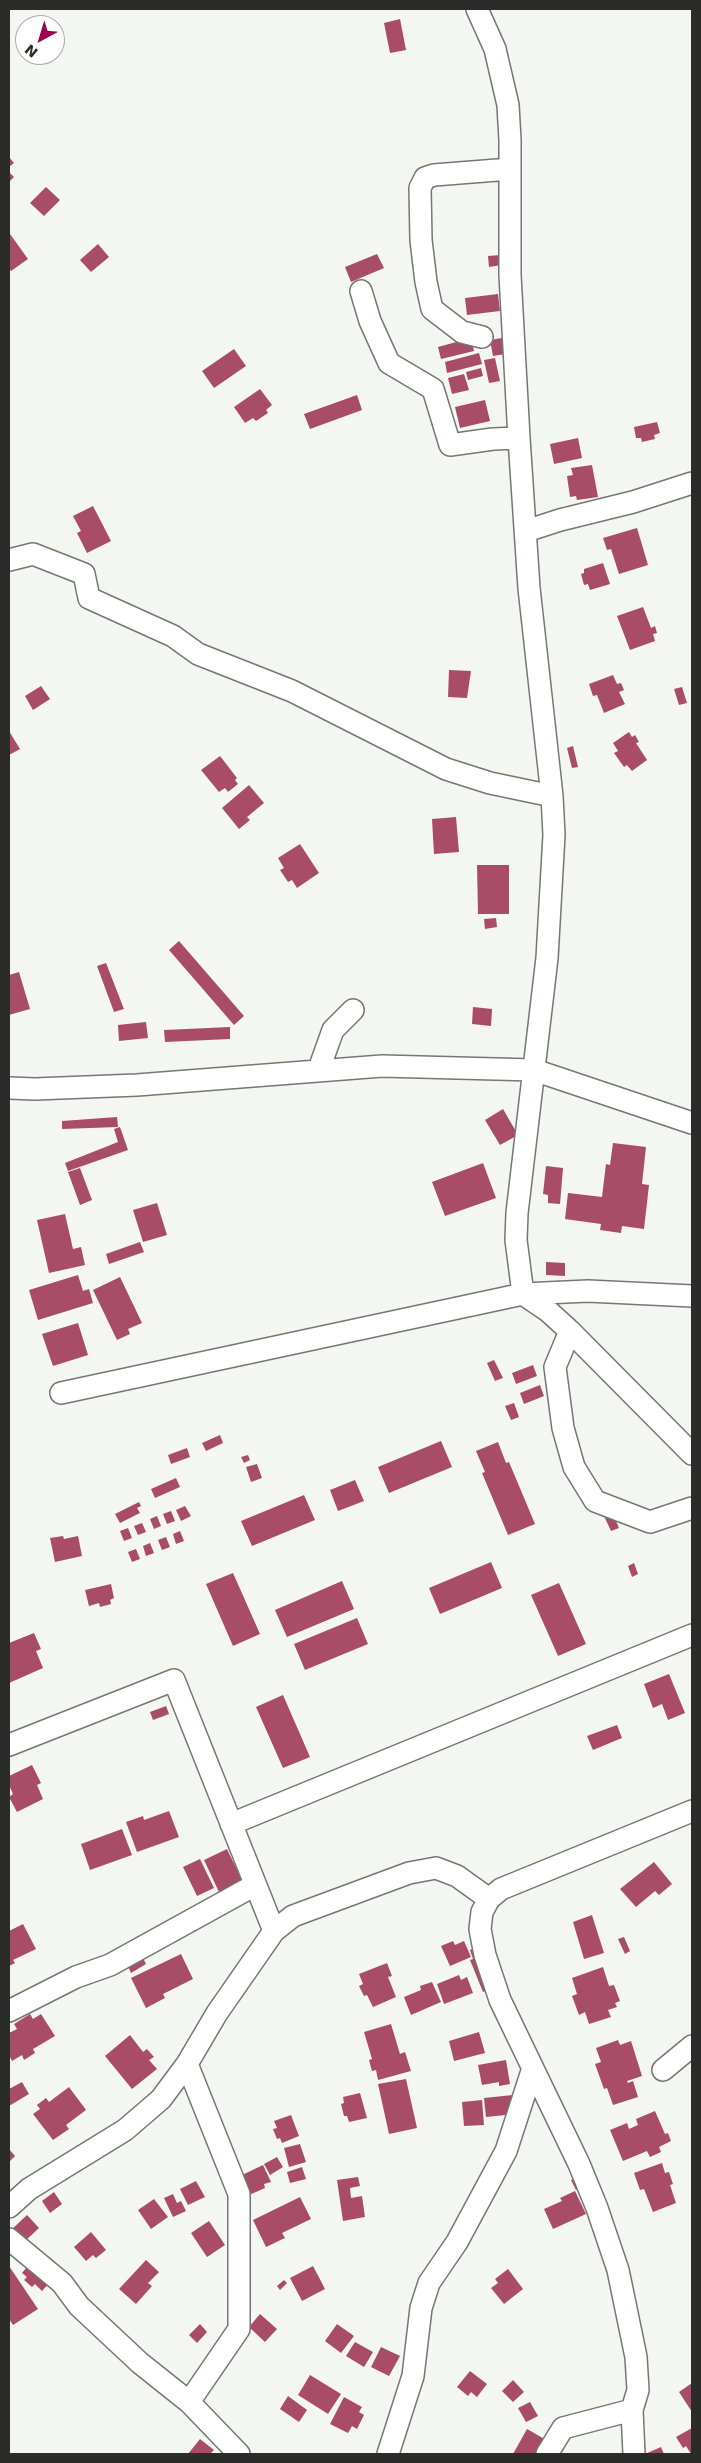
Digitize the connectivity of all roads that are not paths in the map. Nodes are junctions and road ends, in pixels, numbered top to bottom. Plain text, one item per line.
1 (477, 9) edge
2 (510, 169) junction
3 (361, 291) dead end
4 (482, 337) dead end
5 (520, 438) junction
6 (692, 483) edge
7 (526, 531) junction
8 (9, 560) edge
9 (552, 796) junction
10 (353, 1010) dead end
11 (320, 1069) junction
12 (534, 1070) junction
13 (9, 1088) edge
14 (692, 1123) edge
15 (523, 1294) junction
16 (692, 1296) edge
17 (570, 1331) junction
18 (60, 1393) dead end
19 (692, 1454) edge
20 (692, 1508) edge
21 (692, 1635) edge
22 (9, 1745) edge
23 (692, 1811) edge
24 (231, 1824) junction
25 (255, 1885) junction
26 (488, 1899) junction
27 (274, 1931) junction
28 (9, 2011) edge
29 (692, 2046) edge
30 (187, 2064) junction
31 (663, 2070) dead end
32 (532, 2071) junction
33 (9, 2207) edge
34 (9, 2239) edge
35 (189, 2402) junction
36 (632, 2410) junction
37 (237, 2453) edge
38 (388, 2454) edge
39 (547, 2454) edge
40 (634, 2454) edge

1 - 2 street
2 - 4 street
2 - 5 street
3 - 5 street
5 - 7 street
6 - 7 street
7 - 9 street
8 - 9 street
9 - 12 street
10 - 11 street
11 - 12 street
11 - 13 street
12 - 14 street
12 - 15 street
15 - 16 street
15 - 17 street
15 - 18 street
17 - 19 street
17 - 20 street
21 - 24 street
22 - 24 street
23 - 26 street
24 - 25 street
25 - 27 street
25 - 28 street
26 - 27 street
26 - 32 street
27 - 30 street
29 - 31 street
30 - 33 street
30 - 35 street
32 - 36 street
32 - 38 street
34 - 35 street
35 - 37 street
36 - 39 street
36 - 40 street

